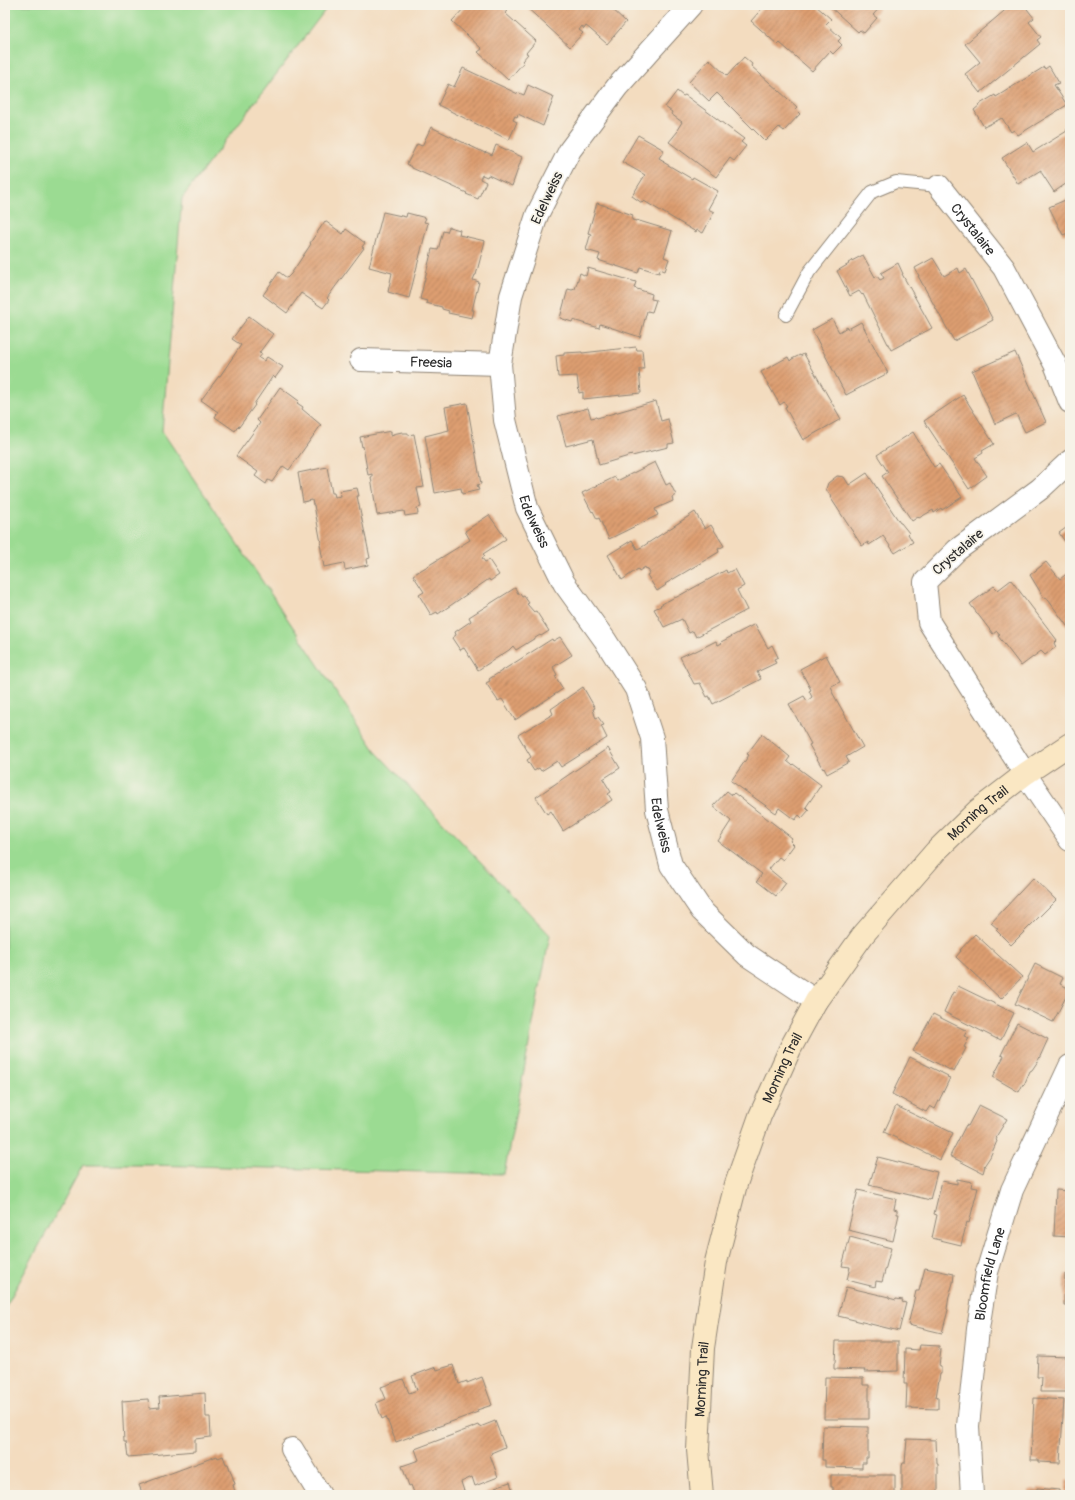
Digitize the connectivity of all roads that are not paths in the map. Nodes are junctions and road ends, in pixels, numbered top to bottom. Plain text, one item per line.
1 (691, 5) edge
2 (939, 186) joint
3 (786, 315) dead end
4 (361, 360) dead end
5 (500, 364) junction
6 (1070, 402) edge
7 (1070, 461) edge
8 (1070, 744) edge
9 (1024, 774) junction
10 (1070, 840) edge
11 (816, 1001) junction
12 (1070, 1066) edge
13 (292, 1449) dead end
14 (320, 1495) edge
15 (702, 1495) edge
16 (972, 1495) edge

1 - 5 street, Edelweiss
2 - 3 lane
2 - 6 street, Crystalaire
4 - 5 street, Freesia
5 - 11 street, Edelweiss
7 - 9 street, Crystalaire
8 - 9 street, Morning Trail
9 - 10 street
9 - 11 street, Morning Trail
11 - 15 street, Morning Trail
12 - 16 street, Bloomfield Lane
13 - 14 street

